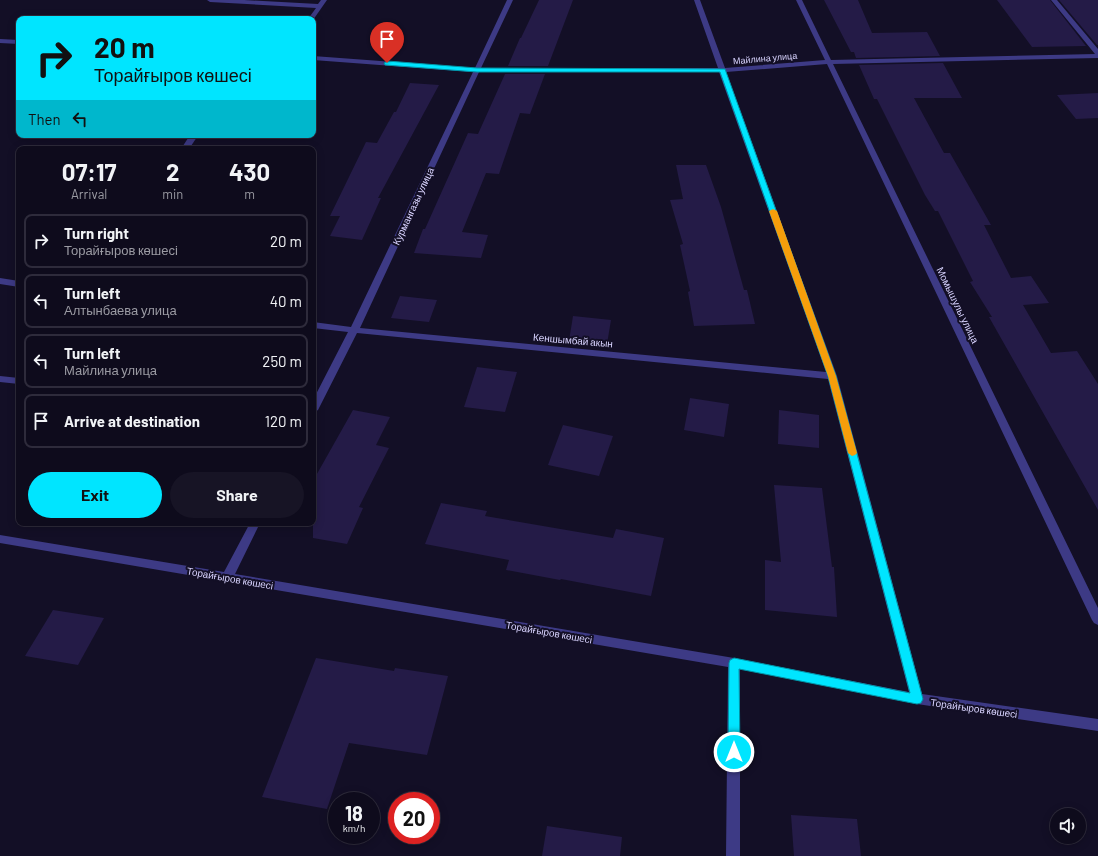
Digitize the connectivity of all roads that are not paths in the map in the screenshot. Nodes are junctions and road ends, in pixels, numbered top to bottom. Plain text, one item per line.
1 (210, 0) edge
2 (324, 0) edge
3 (510, 0) edge
4 (697, 0) edge
5 (799, 0) edge
6 (1054, 0) edge
7 (319, 6) junction
8 (313, 16) edge
9 (0, 41) edge
10 (16, 42) edge
11 (1098, 53) edge
12 (1098, 56) edge
13 (316, 58) edge
14 (828, 62) junction
15 (477, 70) junction
16 (722, 70) junction
17 (0, 281) edge
18 (16, 284) edge
19 (316, 325) edge
20 (354, 330) junction
21 (832, 376) junction
22 (0, 379) edge
23 (16, 381) edge
24 (316, 404) edge
25 (253, 526) edge
26 (0, 539) edge
27 (227, 578) junction
28 (1098, 620) edge
29 (734, 663) junction
30 (917, 699) junction
31 (1098, 725) edge
32 (733, 856) edge

1 - 7 street
2 - 7 street
3 - 15 street, Курмангазы улица
4 - 16 street
5 - 14 street, Момышулы улица
6 - 11 street
7 - 8 street
9 - 10 street
12 - 14 street, Майлина улица
13 - 15 street, Майлина улица
14 - 16 street, Майлина улица
14 - 28 street, Момышулы улица
15 - 16 street, Майлина улица
15 - 20 street, Курмангазы улица
16 - 21 street
17 - 18 street
19 - 20 street, Кеншымбай акын
20 - 21 street, Кеншымбай акын
20 - 24 street, Курмангазы улица
21 - 30 street
22 - 23 street
25 - 27 street
26 - 27 street, Торайғыров көшесі
27 - 29 street, Торайғыров көшесі
29 - 30 street, Торайғыров көшесі
29 - 32 street
30 - 31 street, Торайғыров көшесі

